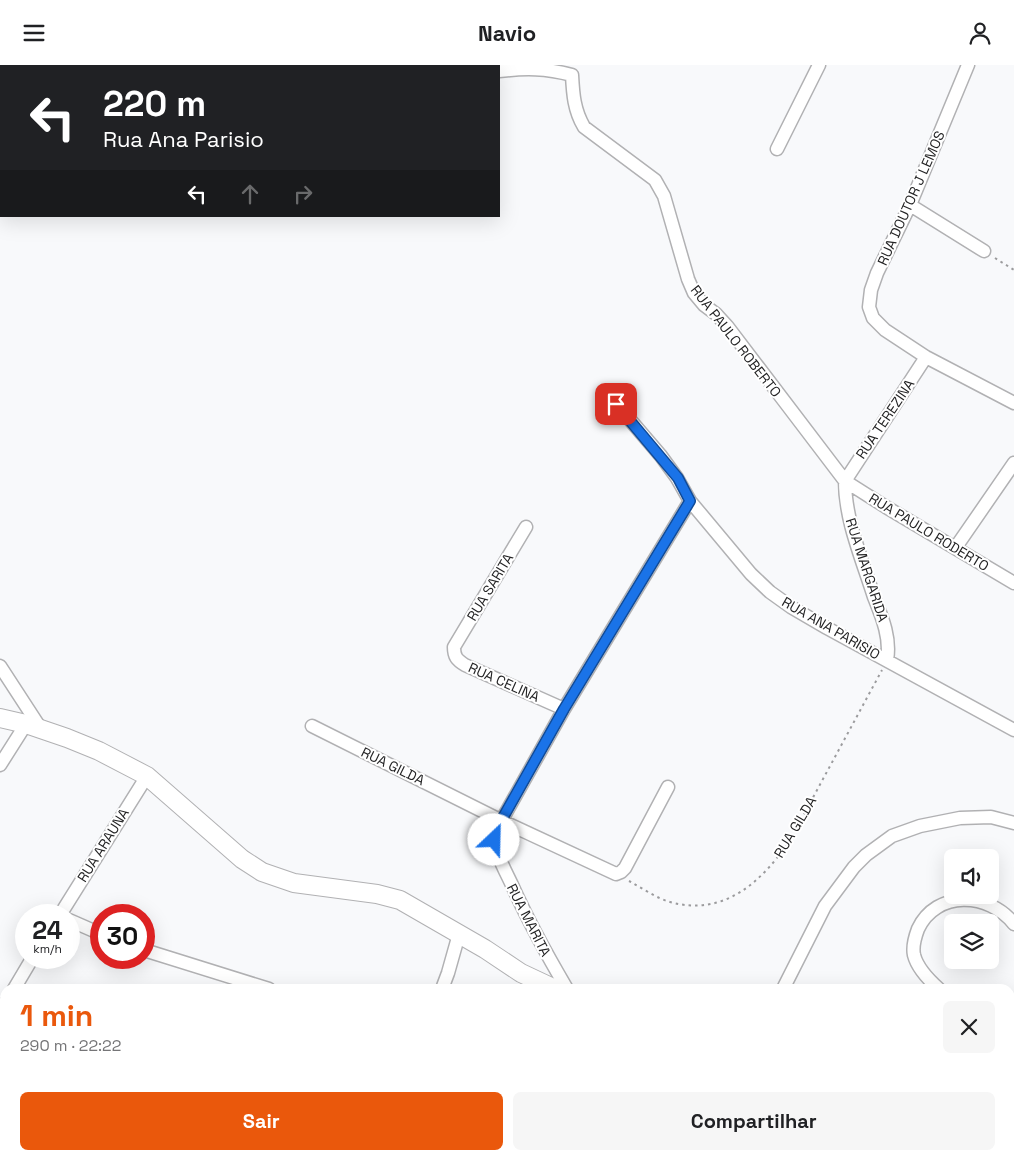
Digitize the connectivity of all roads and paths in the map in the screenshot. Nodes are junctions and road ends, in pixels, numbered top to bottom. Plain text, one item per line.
1 (819, 65) edge
2 (968, 65) edge
3 (576, 70) edge
4 (500, 71) edge
5 (777, 149) dead end
6 (910, 205) junction
7 (984, 251) joint
8 (1014, 270) edge
9 (926, 357) junction
10 (607, 393) dead end
11 (1014, 403) edge
12 (1014, 463) edge
13 (845, 481) junction
14 (690, 501) junction
15 (526, 527) dead end
16 (956, 547) junction
17 (1014, 583) edge
18 (454, 647) joint
19 (887, 660) junction
20 (0, 665) edge
21 (564, 709) junction
22 (0, 718) edge
23 (312, 726) dead end
24 (34, 727) junction
25 (1014, 730) edge
26 (0, 765) edge
27 (147, 776) junction
28 (668, 787) dead end
29 (502, 821) junction
30 (1014, 823) edge
31 (612, 872) junction
32 (67, 904) edge
33 (1014, 924) edge
34 (459, 935) junction
35 (155, 953) edge
36 (26, 969) edge
37 (17, 984) edge
38 (253, 984) edge
39 (444, 984) edge
40 (544, 984) edge
41 (564, 984) edge
42 (786, 984) edge
43 (934, 984) edge

1 - 5 street
2 - 6 street, RUA DOUTOR J LEMOS
3 - 4 street
3 - 13 street, RUA PAULO ROBERTO
6 - 7 street
6 - 9 street, RUA DOUTOR J LEMOS
7 - 8 path
9 - 11 street, RUA DOUTOR J LEMOS
9 - 13 street, RUA TEREZINA
10 - 14 street, RUA ANA PARISIO
12 - 16 street
13 - 16 street, RUA PAULO RODERTO
13 - 19 street, RUA MARGARIDA
14 - 19 street, RUA ANA PARISIO
14 - 21 street
15 - 18 street, RUA SARITA
16 - 17 street, RUA PAULO RODERTO
18 - 21 street, RUA CELINA
19 - 25 street, RUA ANA PARISIO
19 - 31 path, RUA GILDA
20 - 24 street
21 - 29 street
22 - 24 street
23 - 29 street, RUA GILDA
24 - 26 street
24 - 27 street
27 - 32 street, RUA ARAUNA
27 - 34 street
28 - 31 street
29 - 31 street, RUA GILDA
29 - 41 street, RUA MARITA
30 - 42 street
33 - 43 street
34 - 39 street
34 - 40 street
35 - 38 street
36 - 37 street

